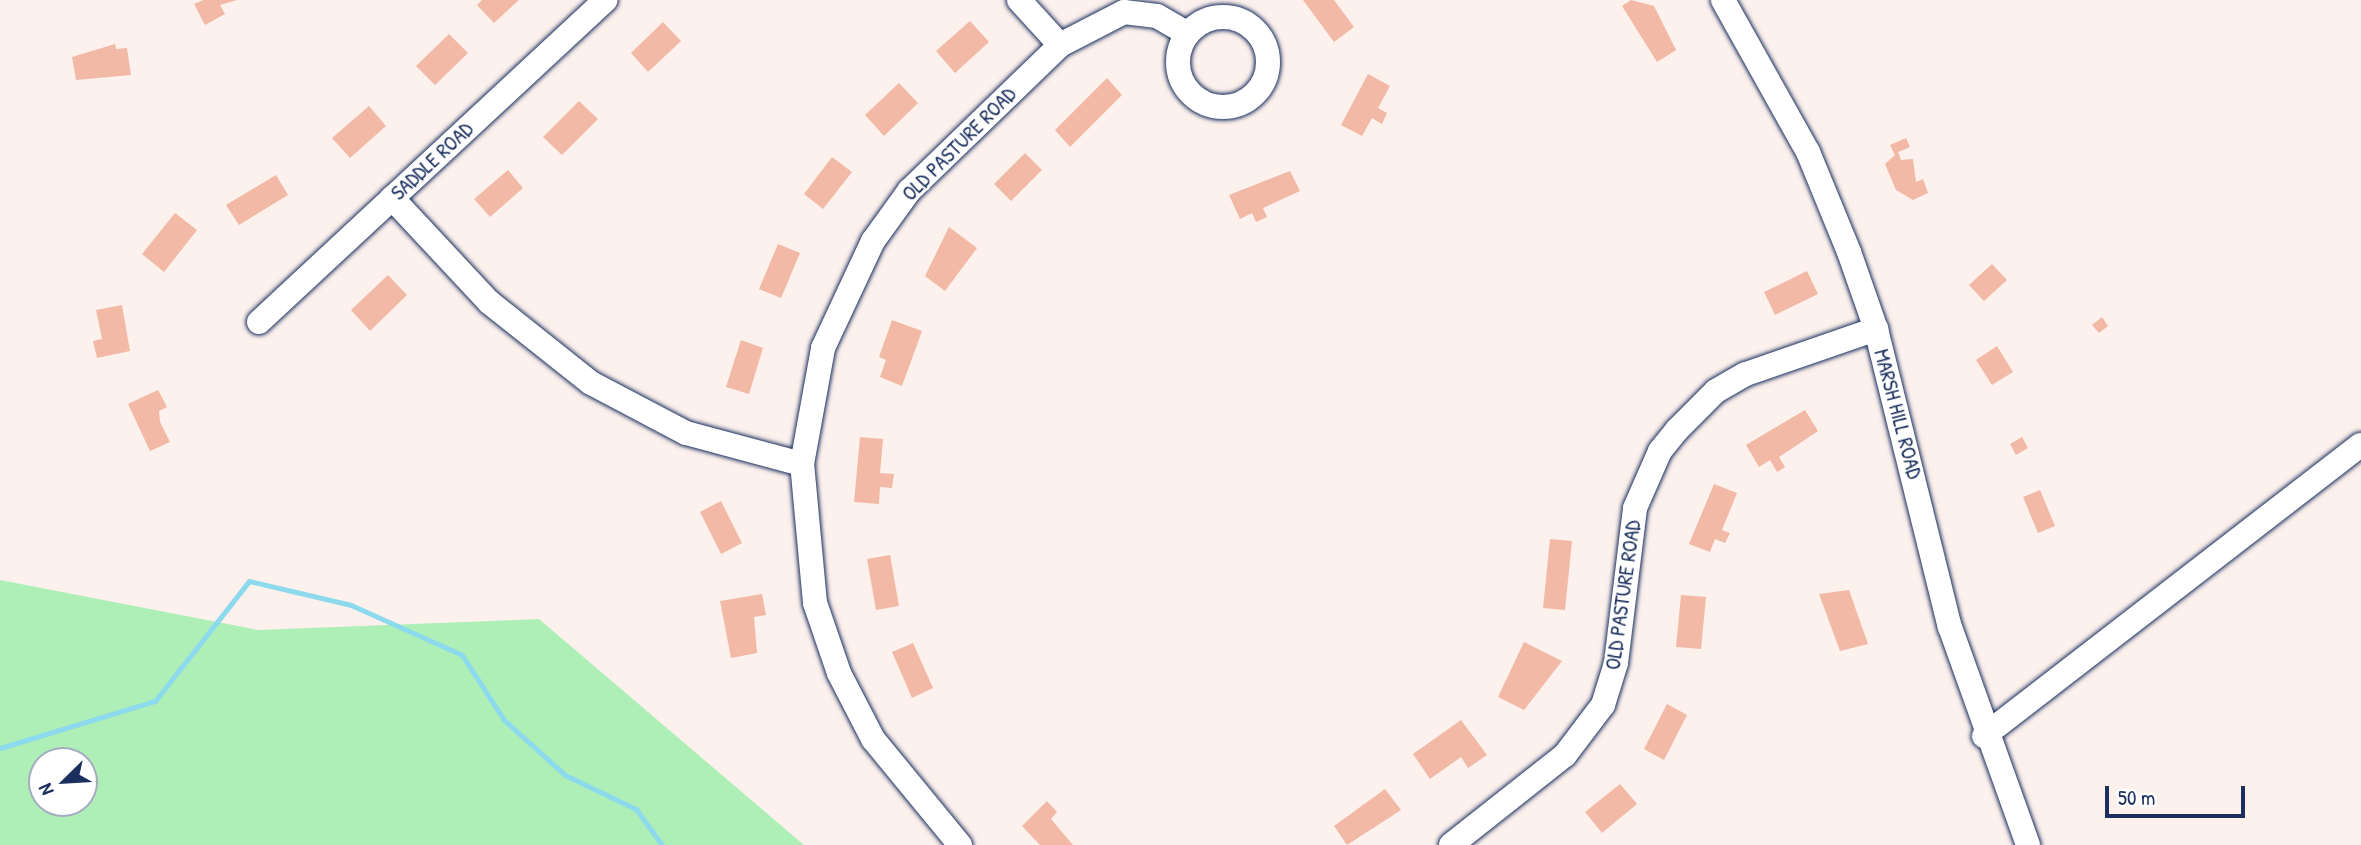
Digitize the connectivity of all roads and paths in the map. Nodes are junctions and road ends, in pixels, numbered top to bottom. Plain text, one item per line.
1 (605, 0) edge
2 (1019, 0) edge
3 (1723, 0) edge
4 (1187, 33) dead end
5 (1060, 45) junction
6 (392, 198) junction
7 (259, 322) dead end
8 (1876, 329) junction
9 (2361, 445) edge
10 (802, 464) junction
11 (1984, 736) junction
12 (960, 845) edge
13 (1451, 845) edge
14 (2028, 845) edge

1 - 6 street, SADDLE ROAD
2 - 5 street
3 - 8 street, MARSH HILL ROAD
4 - 5 street, OLD PASTURE ROAD
5 - 10 street, OLD PASTURE ROAD
6 - 7 street, SADDLE ROAD
6 - 10 street
8 - 11 street, MARSH HILL ROAD
8 - 13 street, OLD PASTURE ROAD
9 - 11 street
10 - 12 street, OLD PASTURE ROAD
11 - 14 street, MARSH HILL ROAD

